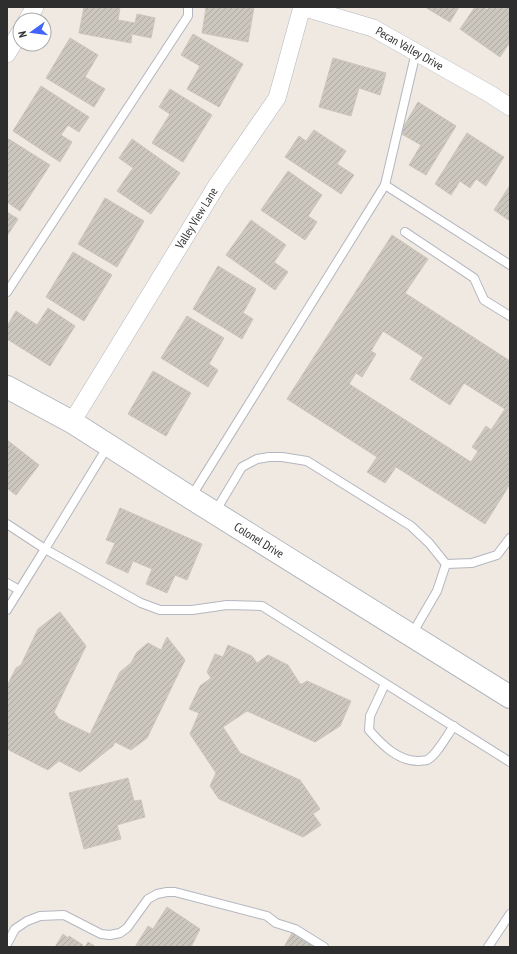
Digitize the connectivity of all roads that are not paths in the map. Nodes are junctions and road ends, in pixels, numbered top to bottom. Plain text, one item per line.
1 (188, 7) edge
2 (302, 7) edge
3 (416, 52) junction
4 (510, 107) edge
5 (385, 185) junction
6 (405, 232) dead end
7 (510, 265) edge
8 (7, 292) edge
9 (510, 316) edge
10 (7, 387) edge
11 (72, 422) junction
12 (109, 445) junction
13 (191, 498) junction
14 (215, 513) junction
15 (7, 524) edge
16 (510, 538) edge
17 (45, 548) junction
18 (446, 564) junction
19 (7, 583) edge
20 (19, 590) junction
21 (7, 610) edge
22 (411, 635) junction
23 (385, 684) junction
24 (509, 695) edge
25 (454, 726) junction
26 (510, 762) edge
27 (510, 914) edge
28 (7, 944) edge
29 (324, 947) edge
30 (488, 947) edge

1 - 8 lane
2 - 3 street, Pecan Valley Drive
2 - 11 street, Valley View Lane
3 - 4 street, Pecan Valley Drive
3 - 5 lane
5 - 7 lane
5 - 13 lane
6 - 9 lane
10 - 11 street, Colonel Drive
11 - 12 street, Colonel Drive
12 - 13 street, Colonel Drive
12 - 17 lane
13 - 14 street, Colonel Drive
14 - 18 lane
14 - 22 street, Colonel Drive
15 - 17 lane
16 - 18 lane
17 - 20 lane
17 - 23 lane
18 - 22 lane
19 - 20 lane
20 - 21 lane
22 - 24 street, Colonel Drive
23 - 25 lane
23 - 25 lane
25 - 26 lane
27 - 30 lane
28 - 29 lane

